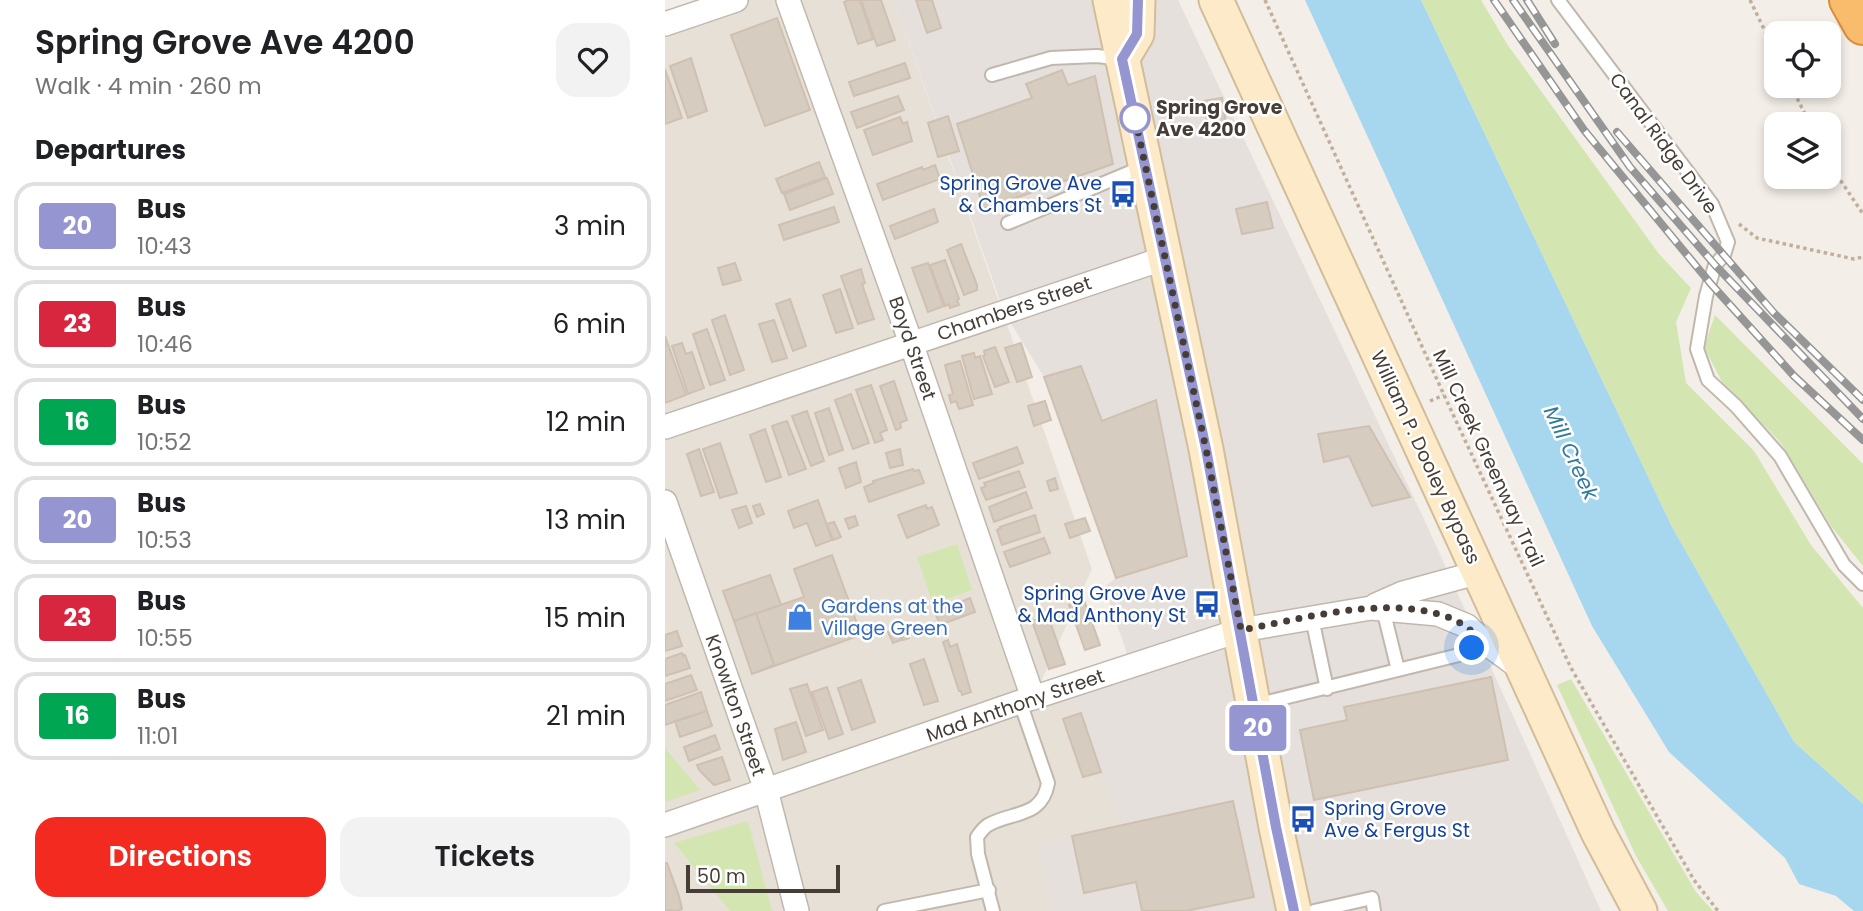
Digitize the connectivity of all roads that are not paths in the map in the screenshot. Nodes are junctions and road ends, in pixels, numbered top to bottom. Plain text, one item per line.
1 (736, 0) edge
2 (788, 0) edge
3 (1110, 0) edge
4 (1138, 0) edge
5 (1216, 0) edge
6 (1558, 0) edge
7 (1849, 0) edge
8 (665, 24) edge
9 (1863, 26) edge
10 (1122, 59) junction
11 (992, 75) dead end
12 (1145, 166) junction
13 (1008, 223) dead end
14 (1165, 258) junction
15 (911, 343) junction
16 (665, 427) edge
17 (665, 502) edge
18 (1479, 572) junction
19 (1863, 584) edge
20 (1377, 608) junction
21 (1312, 618) junction
22 (1241, 630) junction
23 (1483, 641) junction
24 (1398, 670) junction
25 (1525, 671) junction
26 (1327, 688) junction
27 (1027, 700) junction
28 (1254, 705) junction
29 (766, 790) junction
30 (665, 825) edge
31 (989, 890) junction
32 (933, 906) edge
33 (797, 911) edge
34 (884, 911) edge
35 (993, 911) edge
36 (1294, 911) edge
37 (1314, 911) edge
38 (1374, 911) edge
39 (1640, 911) edge

1 - 8 street
2 - 15 street, Boyd Street
3 - 10 street
4 - 10 street
5 - 18 street, William P. Dooley Bypass
6 - 19 lane, Canal Ridge Drive
7 - 9 highway
10 - 11 lane
10 - 12 street
12 - 13 lane
12 - 14 street
14 - 15 street, Chambers Street
14 - 22 street
15 - 16 street, Chambers Street
15 - 27 street, Boyd Street
17 - 29 street, Knowlton Street
18 - 20 street, Mad Anthony Street
18 - 25 street, William P. Dooley Bypass
20 - 21 street, Mad Anthony Street
20 - 23 street, Mad Anthony Street
20 - 24 lane
21 - 22 street, Mad Anthony Street
21 - 26 lane
22 - 27 street, Mad Anthony Street
22 - 28 street
23 - 24 lane
23 - 25 street, Mad Anthony Street
24 - 26 lane
25 - 39 street, William P. Dooley Bypass
26 - 28 lane
27 - 29 street, Mad Anthony Street
27 - 31 lane
28 - 36 street
29 - 30 street, Mad Anthony Street
29 - 33 street, Knowlton Street
31 - 32 lane
31 - 35 lane
32 - 34 lane
37 - 38 lane

